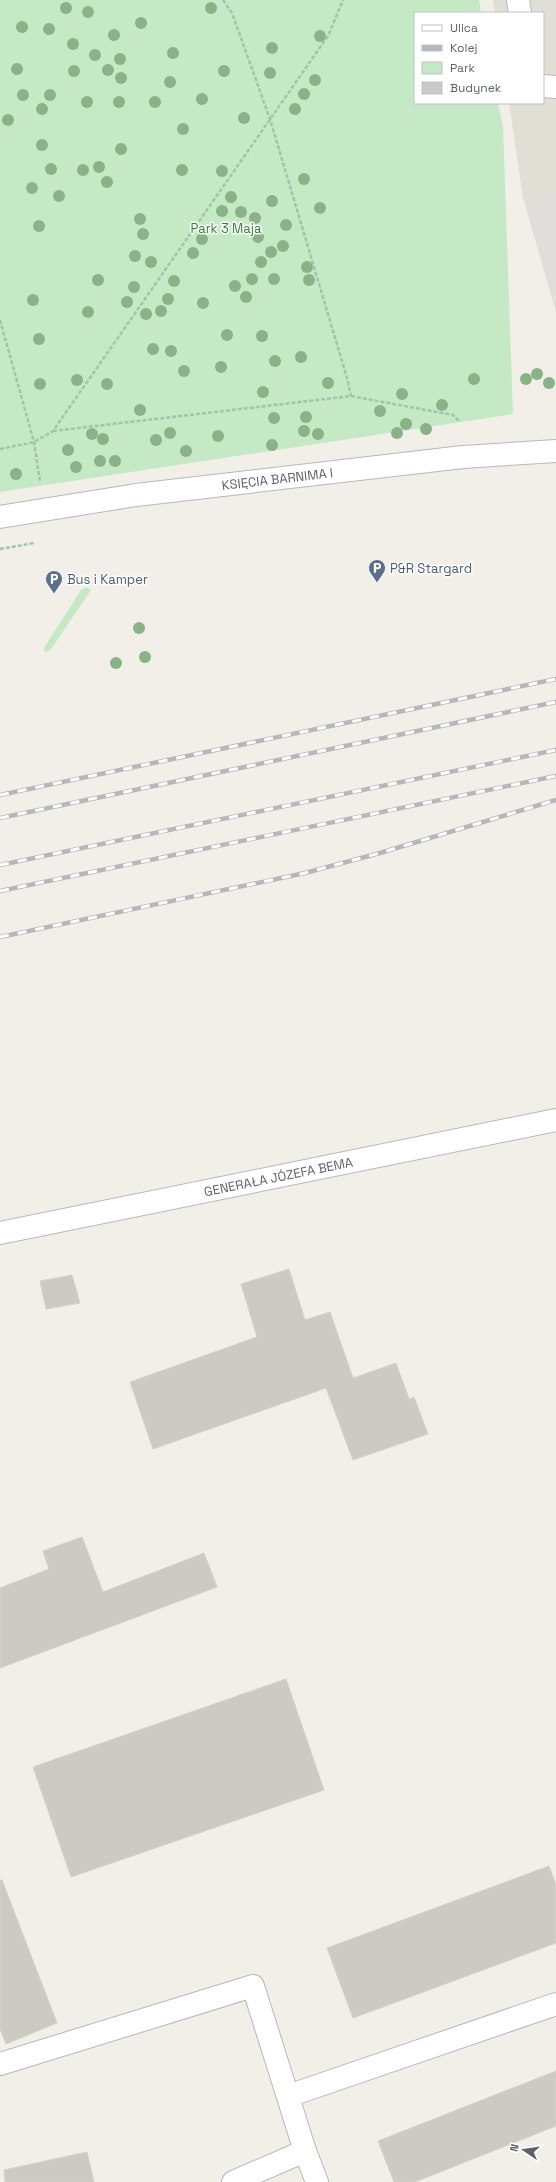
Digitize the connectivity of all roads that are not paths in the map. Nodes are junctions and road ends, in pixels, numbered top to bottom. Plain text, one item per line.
1 (518, 0) edge
2 (520, 12) edge
3 (544, 86) edge
4 (556, 87) edge
5 (556, 451) edge
6 (0, 517) edge
7 (556, 1120) edge
8 (0, 1233) edge
9 (556, 2004) edge
10 (0, 2064) edge
11 (288, 2096) junction
12 (305, 2151) junction
13 (233, 2182) edge
14 (317, 2182) edge

1 - 2 street
3 - 4 street
5 - 6 street, KSIĘCIA BARNIMA I
7 - 8 street, GENERAŁA JÓZEFA BEMA
9 - 11 street
10 - 11 street
11 - 12 street
12 - 13 street
12 - 14 street

